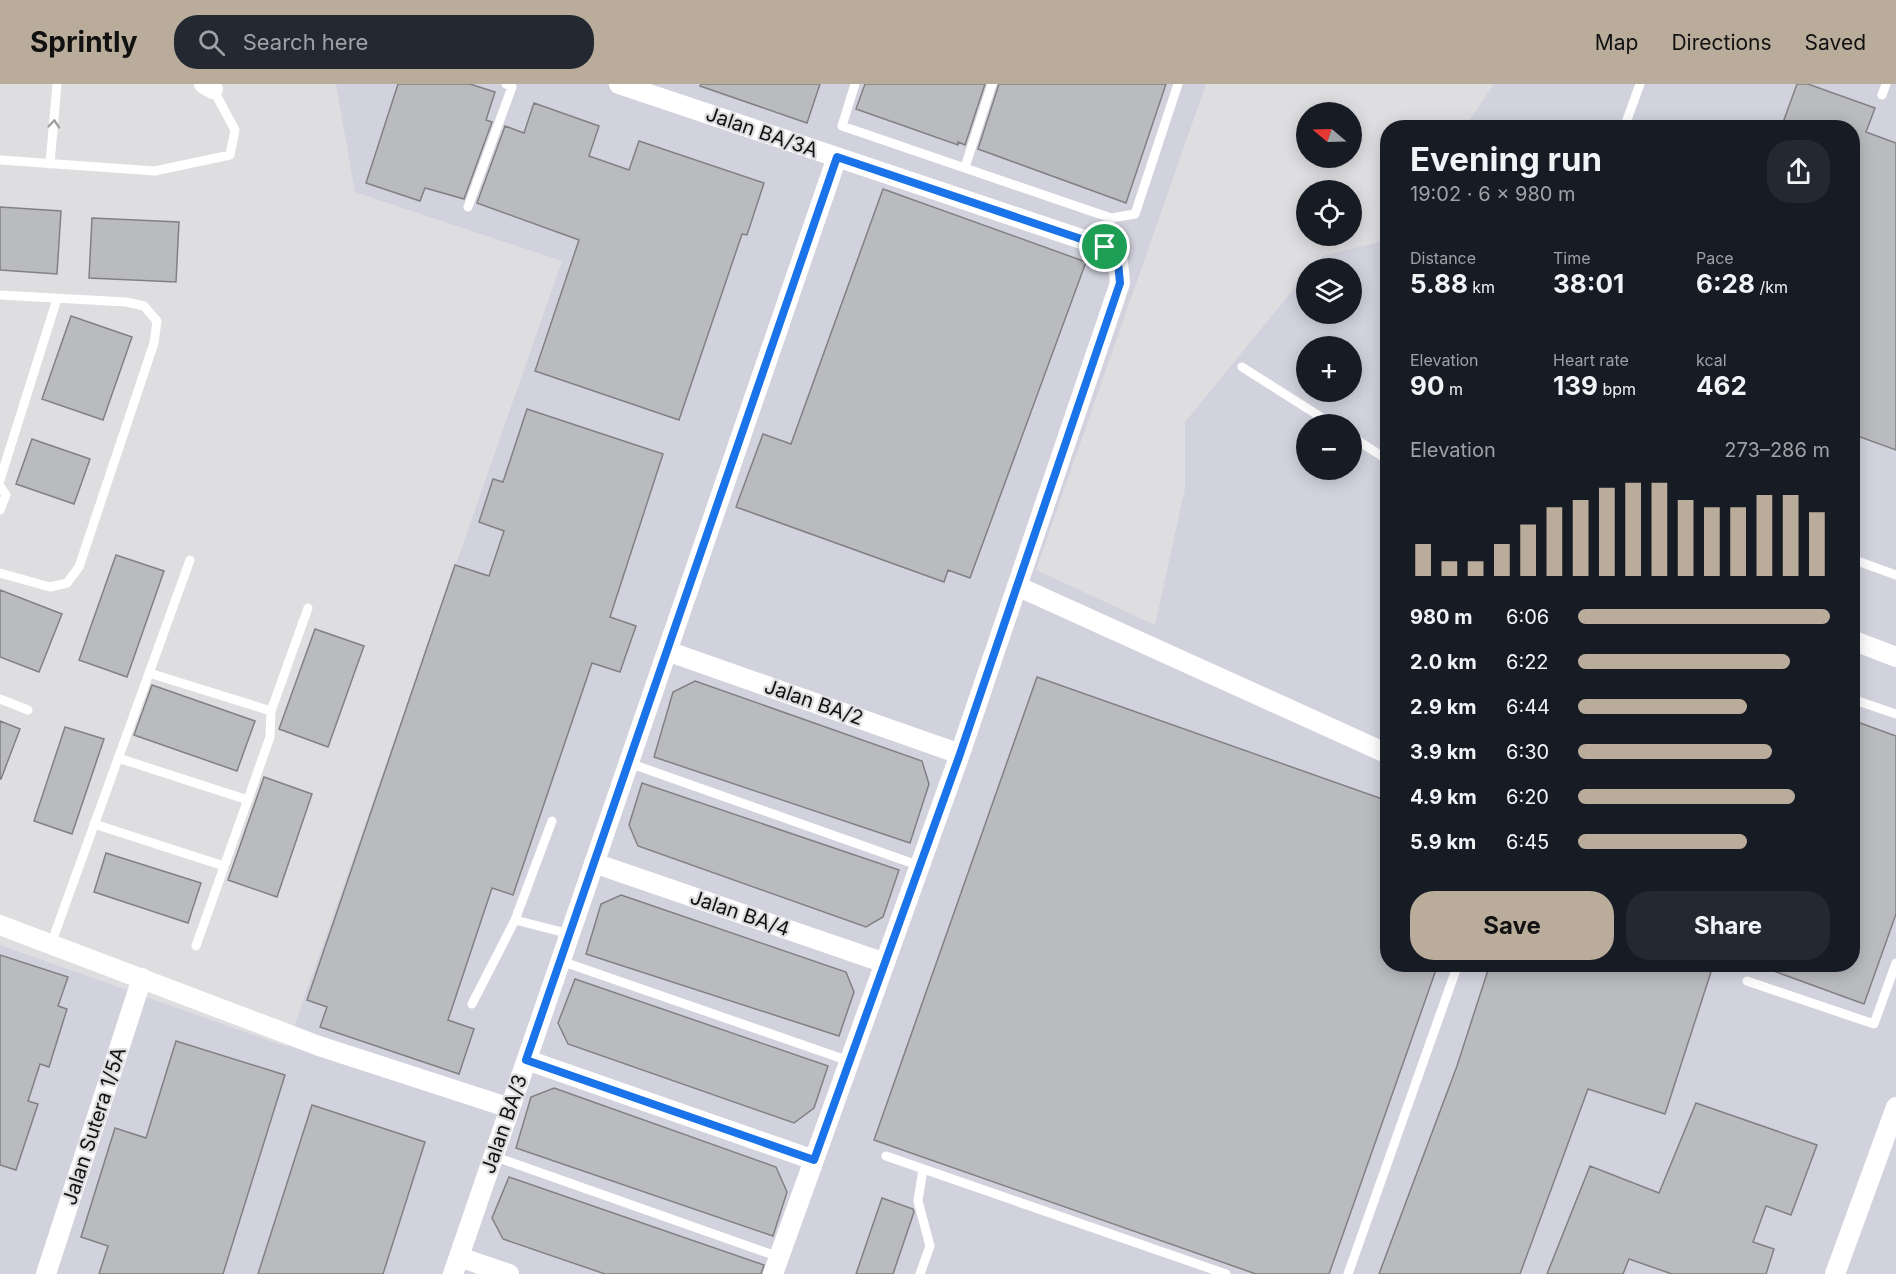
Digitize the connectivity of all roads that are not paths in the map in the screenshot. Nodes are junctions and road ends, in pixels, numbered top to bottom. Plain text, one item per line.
1 (57, 84) edge
2 (506, 84) edge
3 (619, 84) edge
4 (855, 84) edge
5 (992, 84) edge
6 (1178, 84) edge
7 (1640, 84) edge
8 (1886, 84) edge
9 (208, 87) edge
10 (1882, 95) dead end
11 (1627, 120) edge
12 (837, 157) junction
13 (0, 160) edge
14 (50, 164) junction
15 (965, 166) junction
16 (468, 207) dead end
17 (0, 295) edge
18 (57, 299) junction
19 (1242, 368) dead end
20 (1316, 414) edge
21 (1362, 443) edge
22 (1380, 455) edge
23 (0, 480) edge
24 (0, 486) edge
25 (0, 510) edge
26 (190, 560) dead end
27 (1860, 562) edge
28 (0, 573) edge
29 (1896, 575) edge
30 (1017, 586) junction
31 (308, 608) dead end
32 (1860, 643) edge
33 (667, 651) junction
34 (1896, 657) edge
35 (149, 673) junction
36 (0, 699) edge
37 (1860, 702) edge
38 (28, 710) dead end
39 (271, 711) junction
40 (1896, 714) edge
41 (1380, 750) edge
42 (960, 754) junction
43 (118, 758) junction
44 (629, 763) junction
45 (248, 800) junction
46 (552, 821) dead end
47 (94, 824) junction
48 (594, 863) junction
49 (224, 866) junction
50 (920, 866) junction
51 (515, 920) junction
52 (0, 925) edge
53 (570, 934) junction
54 (51, 944) junction
55 (196, 946) dead end
56 (561, 961) junction
57 (885, 963) junction
58 (1896, 963) edge
59 (1455, 972) edge
60 (142, 978) junction
61 (1747, 981) dead end
62 (472, 1004) dead end
63 (526, 1060) junction
64 (849, 1061) junction
65 (1896, 1107) edge
66 (510, 1108) junction
67 (494, 1156) junction
68 (886, 1156) dead end
69 (814, 1160) junction
70 (923, 1169) junction
71 (456, 1265) edge
72 (776, 1265) edge
73 (46, 1274) edge
74 (509, 1274) edge
75 (920, 1274) edge
76 (1226, 1274) edge
77 (1348, 1274) edge
78 (1835, 1274) edge

14 -> 1 lane
2 - 16 lane
3 - 12 street, Jalan BA/3A
4 - 15 lane
5 - 15 lane
6 - 15 lane
7 - 11 lane
8 - 10 lane
9 - 14 lane
12 - 30 street, Jalan BA/3A
12 - 33 street, Jalan BA/3
13 - 14 lane
17 - 18 lane
18 - 23 lane
18 - 28 lane
19 - 20 lane
21 - 22 lane
24 - 25 lane
26 - 35 lane
27 - 29 lane
30 - 41 street
30 - 42 street
31 - 39 lane
32 - 34 street
33 - 42 street, Jalan BA/2
33 - 44 street, Jalan BA/3
35 - 39 lane
35 - 43 lane
36 - 38 lane
37 - 40 lane
39 - 45 lane
42 - 50 street
43 - 45 lane
43 - 47 lane
44 - 48 street, Jalan BA/3
44 - 50 lane
45 - 49 lane
46 - 51 lane
47 - 49 lane
47 - 54 lane
48 - 53 street, Jalan BA/3
48 - 57 street, Jalan BA/4
49 - 55 lane
50 - 57 street
51 - 53 lane
51 - 62 lane
52 - 54 street
53 - 56 street, Jalan BA/3
54 - 60 street
56 - 63 street, Jalan BA/3
56 - 64 lane
57 - 64 street
58 - 61 lane
59 - 77 lane
60 - 66 street
60 - 73 street, Jalan Sutera 1/5A
63 - 66 street, Jalan BA/3
63 - 69 street
64 - 69 street
65 - 78 street
66 - 67 street, Jalan BA/3
67 - 71 street, Jalan BA/3
67 - 72 lane
68 - 70 lane
69 - 72 street
70 - 75 lane
70 - 76 lane
71 - 74 street

